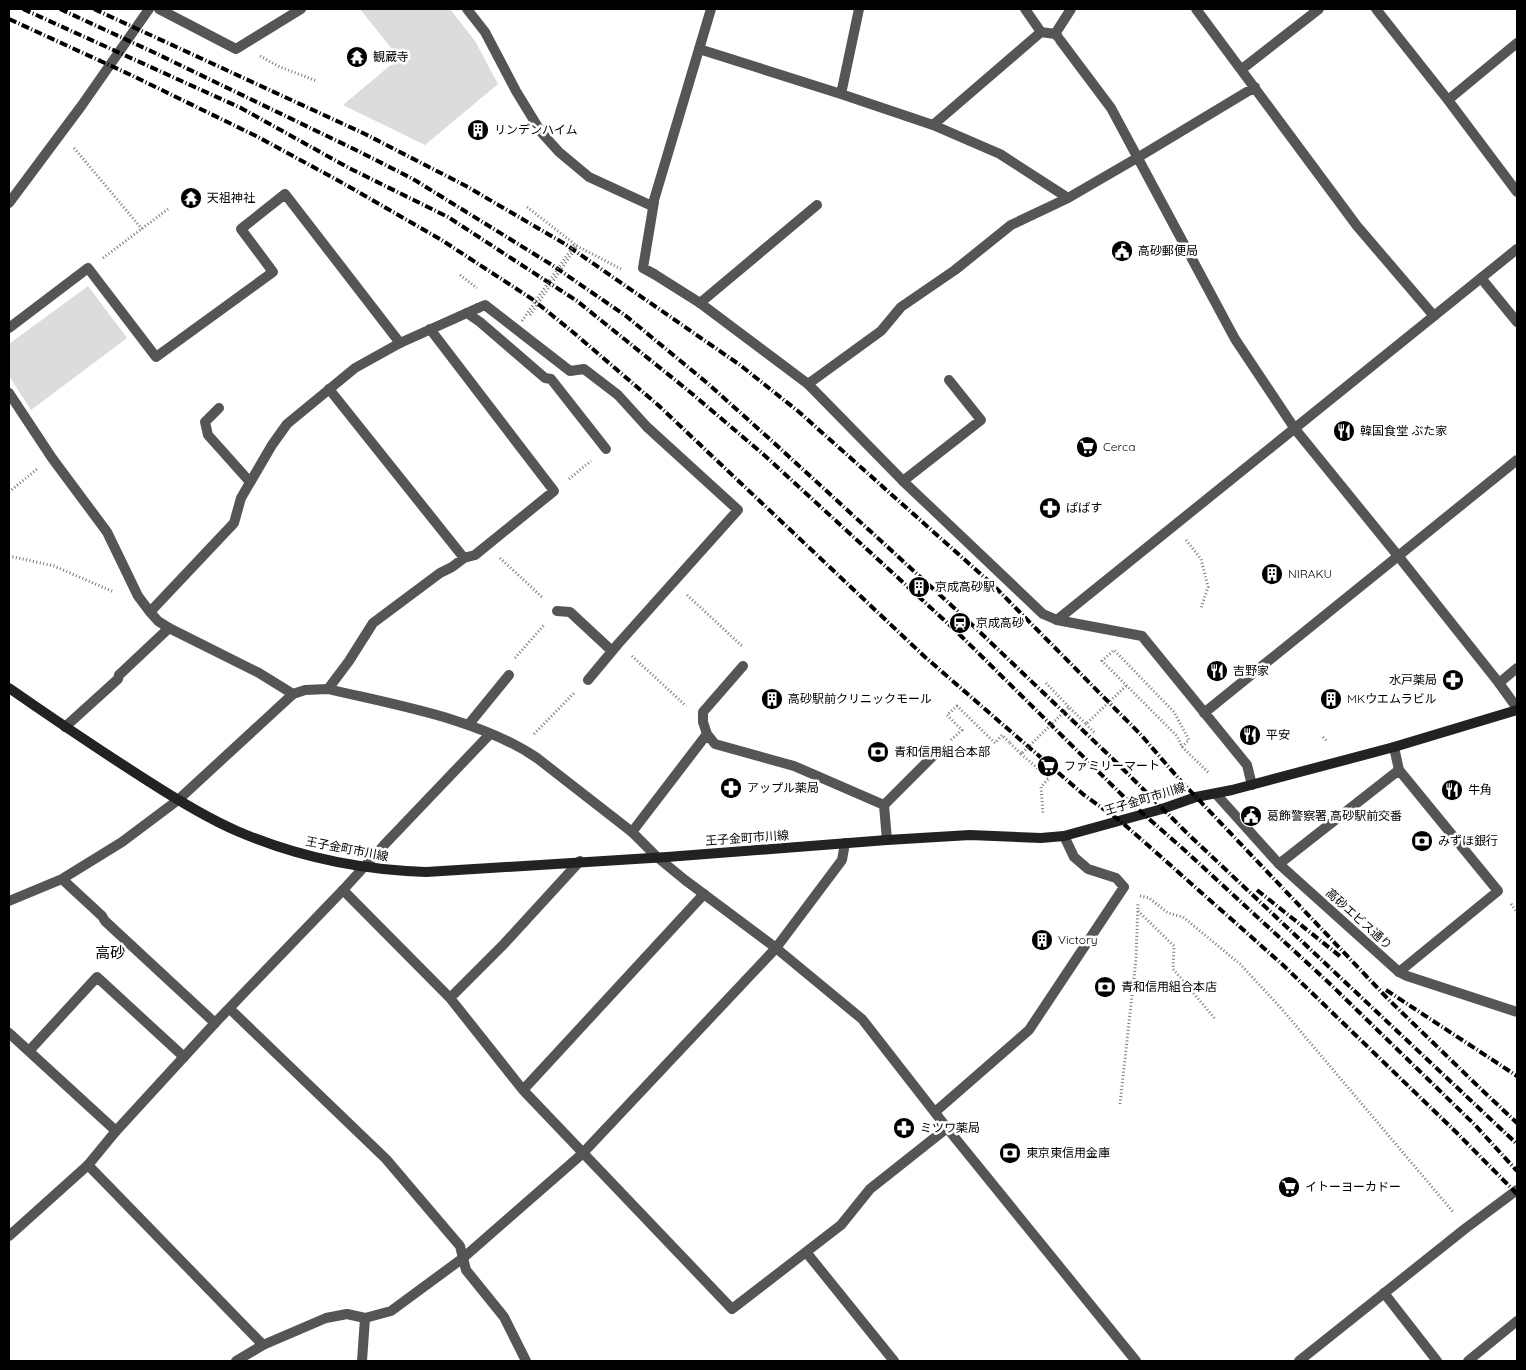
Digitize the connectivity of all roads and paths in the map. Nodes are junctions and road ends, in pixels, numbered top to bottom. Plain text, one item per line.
1 (149, 9) edge
2 (159, 9) edge
3 (302, 9) edge
4 (467, 9) edge
5 (711, 9) edge
6 (859, 9) edge
7 (1026, 9) edge
8 (1071, 9) edge
9 (1196, 9) edge
10 (1318, 9) edge
11 (1376, 9) edge
12 (1041, 32) junction
13 (1057, 37) junction
14 (1517, 43) edge
15 (242, 45) junction
16 (699, 49) junction
17 (1242, 69) junction
18 (317, 81) dead end
19 (1254, 87) junction
20 (841, 94) junction
21 (1448, 100) junction
22 (933, 125) junction
23 (74, 148) dead end
24 (1138, 158) junction
25 (1517, 192) edge
26 (1068, 198) junction
27 (9, 203) edge
28 (653, 203) junction
29 (817, 206) dead end
30 (527, 207) dead end
31 (168, 209) dead end
32 (142, 229) junction
33 (578, 246) junction
34 (1517, 249) edge
35 (88, 268) junction
36 (625, 271) dead end
37 (1482, 278) junction
38 (700, 303) junction
39 (467, 313) junction
40 (1434, 316) junction
41 (524, 322) dead end
42 (1517, 322) edge
43 (9, 328) edge
44 (430, 329) junction
45 (400, 343) junction
46 (949, 380) dead end
47 (808, 384) junction
48 (329, 388) junction
49 (9, 393) edge
50 (219, 408) dead end
51 (1295, 429) junction
52 (606, 449) dead end
53 (52, 458) junction
54 (1517, 460) edge
55 (903, 481) junction
56 (250, 482) junction
57 (9, 492) edge
58 (1175, 525) junction
59 (487, 546) junction
60 (9, 556) edge
61 (1399, 557) junction
62 (464, 558) junction
63 (674, 582) junction
64 (138, 596) junction
65 (1201, 608) dead end
66 (557, 611) junction
67 (150, 612) junction
68 (1057, 620) junction
69 (169, 628) junction
70 (615, 648) junction
71 (743, 666) joint
72 (1517, 668) edge
73 (509, 675) joint
74 (588, 680) joint
75 (1046, 683) dead end
76 (1499, 683) junction
77 (1126, 686) junction
78 (9, 688) edge
79 (328, 689) junction
80 (293, 694) junction
81 (1069, 707) junction
82 (1517, 709) edge
83 (1204, 713) junction
84 (703, 722) junction
85 (469, 724) junction
86 (1086, 724) junction
87 (65, 727) junction
88 (962, 730) dead end
89 (1095, 733) dead end
90 (490, 734) junction
91 (707, 734) junction
92 (1324, 737) dead end
93 (1328, 742) dead end
94 (522, 747) junction
95 (1182, 747) junction
96 (1394, 748) junction
97 (938, 752) dead end
98 (1021, 754) junction
99 (1399, 770) junction
100 (1208, 773) dead end
101 (1252, 785) junction
102 (1216, 794) junction
103 (178, 800) junction
104 (884, 805) junction
105 (1043, 814) dead end
106 (632, 832) junction
107 (1064, 836) junction
108 (887, 840) junction
109 (845, 843) junction
110 (657, 857) junction
111 (580, 861) junction
112 (1279, 864) junction
113 (364, 868) junction
114 (62, 879) junction
115 (343, 890) junction
116 (704, 894) junction
117 (9, 901) edge
118 (1138, 910) junction
119 (776, 948) junction
120 (1399, 972) junction
121 (450, 998) junction
122 (230, 1009) junction
123 (1517, 1012) edge
124 (1216, 1020) dead end
125 (215, 1023) junction
126 (10, 1037) edge
127 (29, 1051) junction
128 (184, 1057) junction
129 (523, 1090) junction
130 (1120, 1104) dead end
131 (935, 1112) junction
132 (947, 1128) junction
133 (116, 1131) junction
134 (582, 1154) junction
135 (88, 1165) junction
136 (1517, 1190) edge
137 (1466, 1228) junction
138 (9, 1236) edge
139 (806, 1252) junction
140 (463, 1258) junction
141 (1384, 1293) junction
142 (365, 1318) junction
143 (1517, 1321) edge
144 (263, 1344) junction
145 (236, 1361) edge
146 (362, 1361) edge
147 (526, 1361) edge
148 (894, 1361) edge
149 (1136, 1361) edge
150 (1299, 1361) edge
151 (1437, 1361) edge
152 (1468, 1361) edge

1 - 27 street
2 - 15 street
3 - 15 street
4 - 28 street
5 - 16 street
6 - 20 street
7 - 12 street
8 - 13 street
9 - 17 street
10 - 17 street
11 - 21 street
12 - 13 street
12 - 22 street
13 - 24 street
14 - 21 street
15 - 18 path
16 - 20 street
16 - 28 street
17 - 19 street
19 - 24 street
19 - 40 street
20 - 22 street
21 - 25 street
22 - 26 street
23 - 32 path
24 - 26 street
24 - 51 street
26 - 47 street
28 - 38 street
29 - 38 street
30 - 33 path
31 - 32 path
32 - 35 path
33 - 36 path
33 - 41 path, bridge
34 - 37 street
35 - 43 street
35 - 45 street
37 - 40 street
37 - 42 street
38 - 47 street
39 - 44 street
39 - 52 street
39 - 63 street
40 - 51 street
44 - 45 street
44 - 59 street
45 - 48 street
46 - 55 street
47 - 55 street
48 - 56 street
48 - 62 street
49 - 53 street
50 - 56 street
51 - 58 street
51 - 61 street
53 - 57 path
53 - 64 street
54 - 61 street
55 - 68 street
56 - 67 street
58 - 65 path
58 - 68 street
59 - 62 street
59 - 66 path
60 - 64 path
61 - 76 street
61 - 83 street
62 - 79 street
63 - 70 street
63 - 71 path
64 - 67 street
66 - 70 street
66 - 73 path
67 - 69 street
68 - 83 street
69 - 80 street
69 - 87 street
70 - 74 street
70 - 84 path
71 - 84 street
72 - 76 street
73 - 85 street
74 - 94 path
75 - 81 path
76 - 82 street
77 - 86 path, bridge
77 - 95 path
77 - 95 path
78 - 87 main road, 王子金町市川線
79 - 80 street
79 - 85 street
80 - 103 street
81 - 86 path, bridge
81 - 98 path, bridge
82 - 96 main road, 王子金町市川線
83 - 101 street
84 - 91 street
85 - 90 street
86 - 89 path
87 - 103 main road, 王子金町市川線
88 - 98 path, bridge
90 - 94 street
90 - 113 street
91 - 104 street
91 - 106 street
92 - 93 path
94 - 106 street
95 - 100 path
96 - 99 street
96 - 101 main road, 王子金町市川線
97 - 104 street
98 - 105 path
99 - 112 street
99 - 120 street
101 - 102 main road, 王子金町市川線
102 - 107 main road, 王子金町市川線
102 - 112 street, 高砂エビス通り
103 - 113 main road, 王子金町市川線
103 - 114 street
104 - 108 street
106 - 110 street
107 - 108 main road, 王子金町市川線
107 - 131 street
108 - 109 main road, 王子金町市川線
109 - 110 main road, 王子金町市川線
109 - 119 street
110 - 111 main road, 王子金町市川線
110 - 116 street
111 - 113 main road, 王子金町市川線
111 - 121 street
112 - 120 street, 高砂エビス通り
113 - 115 street
114 - 117 street
114 - 125 street
115 - 121 street
115 - 122 street
116 - 119 street
116 - 129 street
118 - 124 path
118 - 130 path
118 - 137 path
119 - 131 street
119 - 134 street
120 - 123 street, 高砂エビス通り
121 - 129 street
122 - 125 street
122 - 140 street
125 - 128 street
126 - 127 street
127 - 128 street
127 - 133 street
128 - 133 street
129 - 134 street
131 - 132 street
132 - 139 street
132 - 149 street
133 - 135 street
134 - 139 street
134 - 140 street
135 - 138 street
135 - 144 street
136 - 137 street
137 - 141 street
139 - 148 street
140 - 142 street
140 - 147 street
141 - 150 street
141 - 151 street
142 - 144 street
142 - 146 street
143 - 152 street
144 - 145 street

